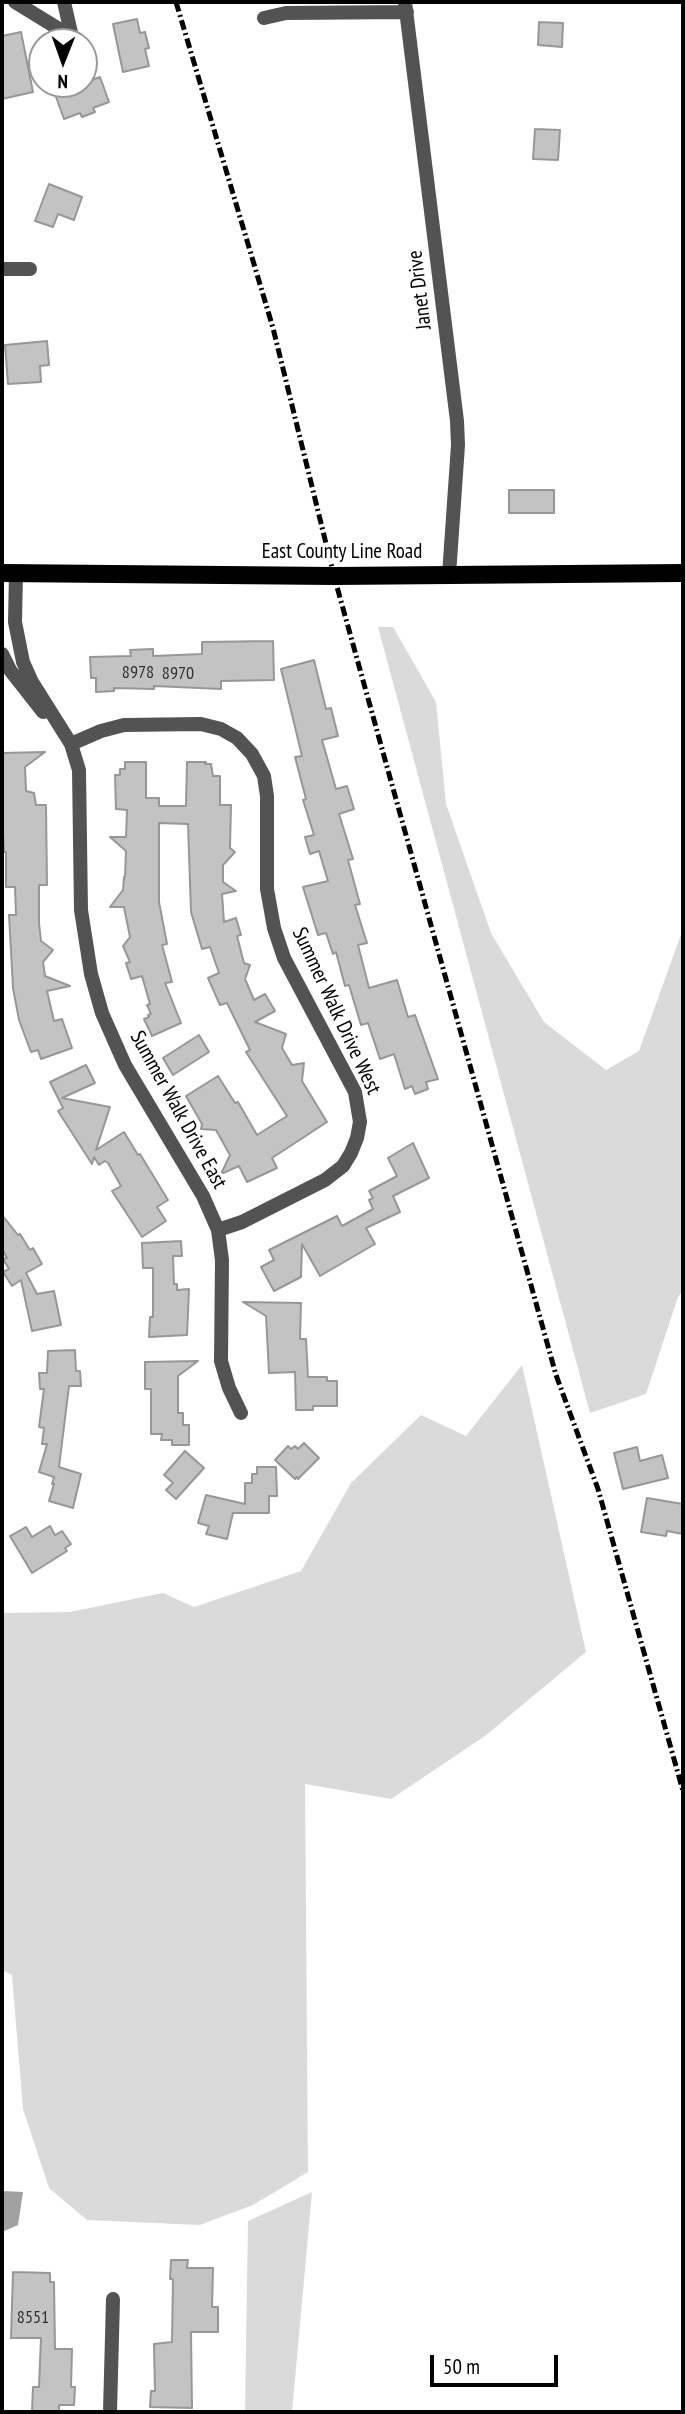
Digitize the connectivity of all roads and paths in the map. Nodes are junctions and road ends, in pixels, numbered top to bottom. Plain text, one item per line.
1 (15, 2) edge
2 (64, 2) edge
3 (406, 7) edge
4 (264, 18) dead end
5 (30, 269) dead end
6 (2, 270) edge
7 (9, 573) edge
8 (683, 573) edge
9 (449, 575) junction
10 (2, 654) edge
11 (71, 744) junction
12 (218, 1230) junction
13 (241, 1413) dead end
14 (113, 2299) dead end
15 (110, 2412) edge

1 - 2 street
3 - 4 street
3 - 9 street, Janet Drive
5 - 6 street
7 - 9 main road, East County Line Road
7 - 11 street, Summer Walk Drive East
8 - 9 main road, East County Line Road
10 - 11 street, Summer Walk Drive East
11 - 12 street, Summer Walk Drive East
11 - 12 street, Summer Walk Drive West
12 - 13 street, Summer Walk Drive East
14 - 15 street

